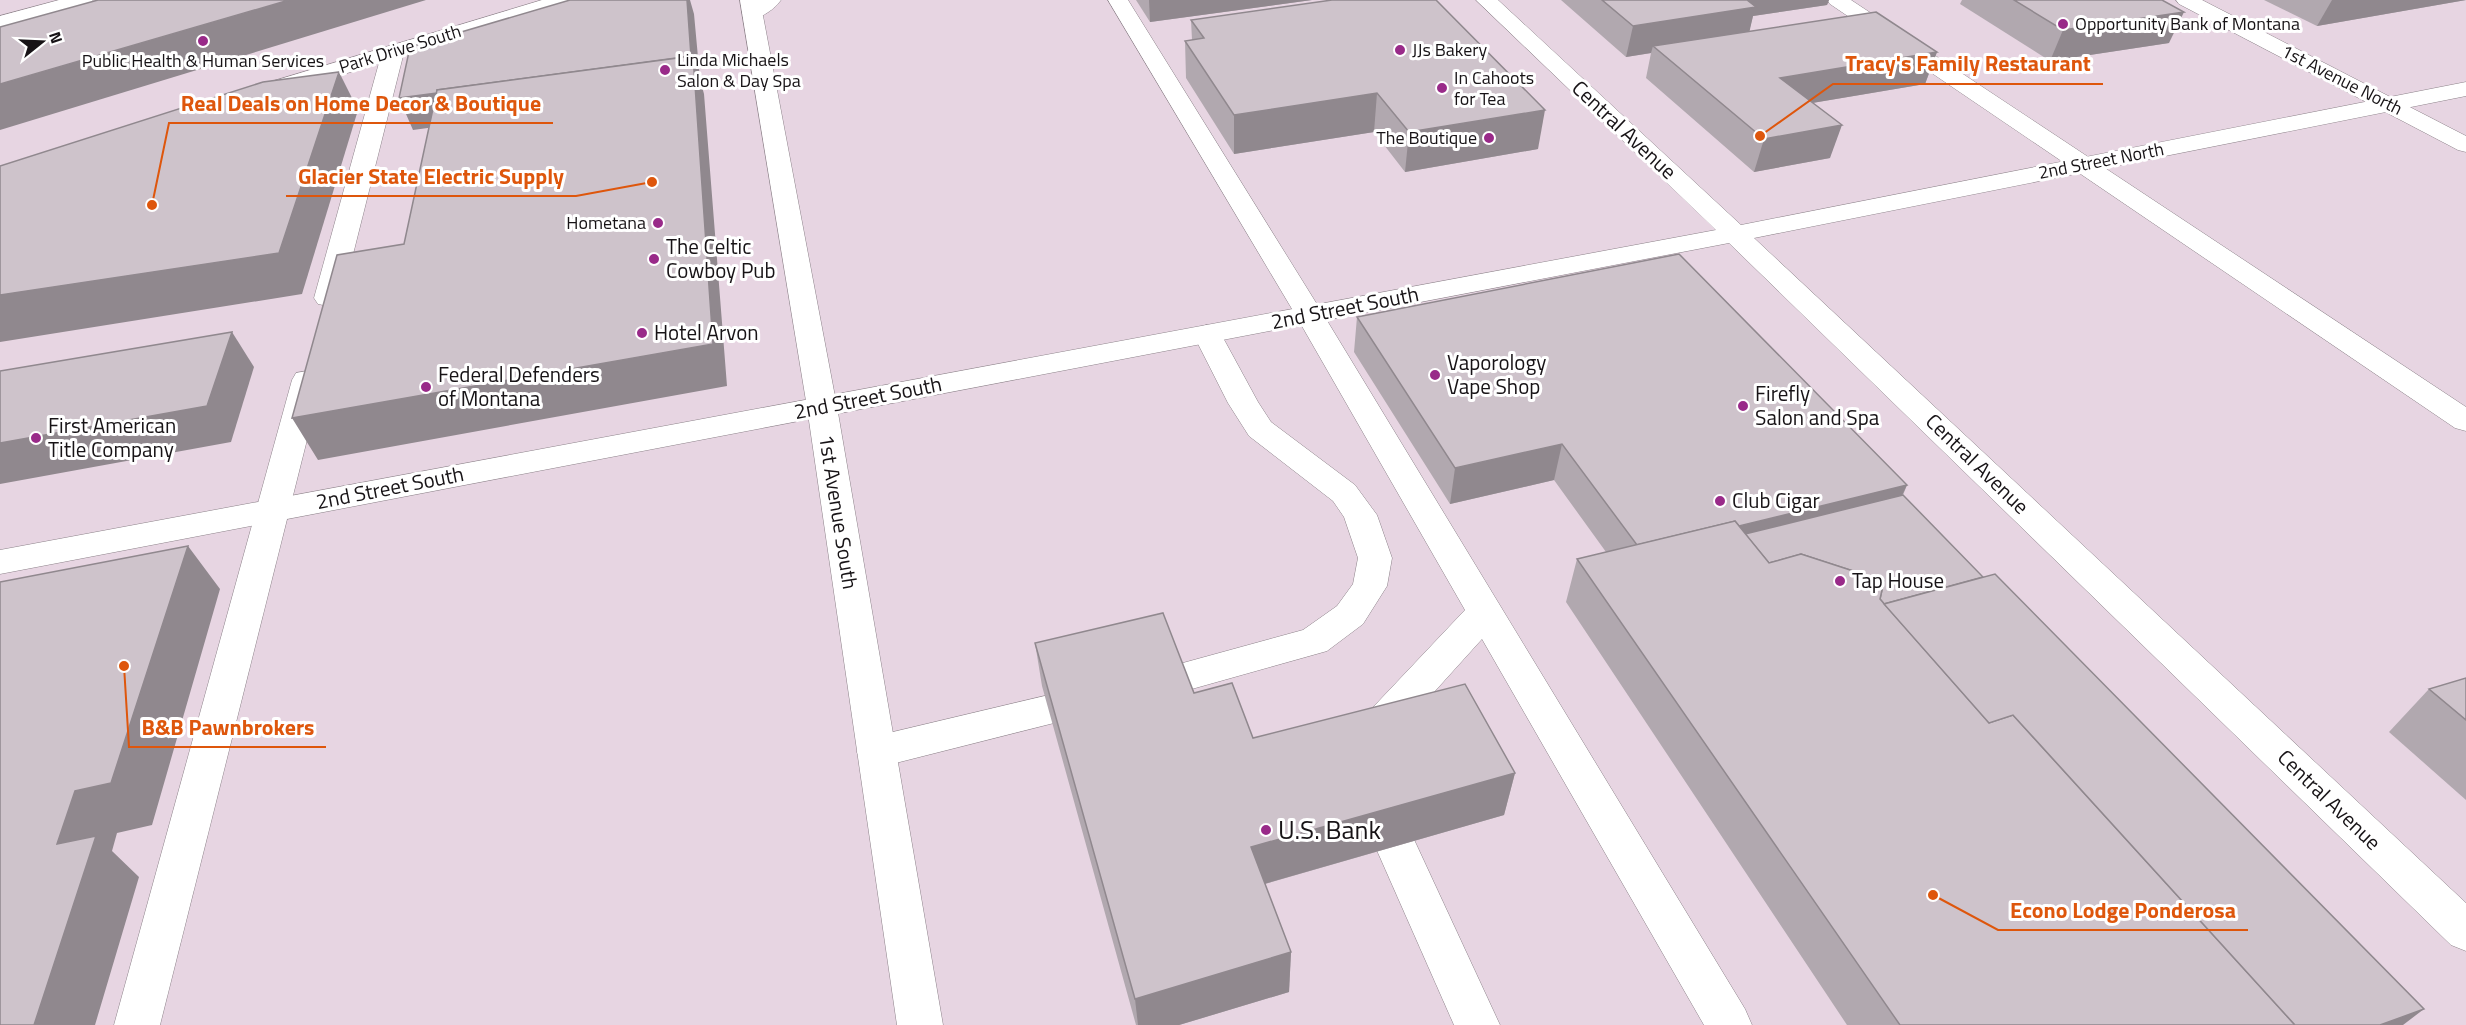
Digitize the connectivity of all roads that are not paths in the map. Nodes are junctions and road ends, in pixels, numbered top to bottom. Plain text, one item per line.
1 (83, 0) edge
2 (563, 0) edge
3 (1118, 0) edge
4 (1485, 0) edge
5 (1837, 0) edge
6 (2186, 0) edge
7 (758, 4) edge
8 (0, 22) edge
9 (393, 52) junction
10 (2466, 89) edge
11 (258, 93) edge
12 (2387, 104) junction
13 (2466, 145) edge
14 (2080, 165) junction
15 (1736, 234) junction
16 (1309, 315) junction
17 (1207, 334) junction
18 (822, 407) junction
19 (2466, 421) edge
20 (273, 510) junction
21 (0, 562) edge
22 (1485, 612) junction
23 (1174, 679) edge
24 (1048, 710) edge
25 (876, 752) junction
26 (1353, 754) edge
27 (1395, 846) edge
28 (2466, 931) edge
29 (137, 1025) edge
30 (920, 1025) edge
31 (1477, 1025) edge
32 (1729, 1025) edge

1 - 8 street
2 - 9 street, Park Drive South
3 - 16 street
4 - 15 street, Central Avenue
5 - 14 street
6 - 12 street, 1st Avenue North
7 - 18 street, 1st Avenue South
9 - 11 street, Park Drive South
9 - 20 street
10 - 12 street, 2nd Street North
12 - 13 street, 1st Avenue North
12 - 14 street, 2nd Street North
14 - 15 street, 2nd Street North
14 - 19 street
15 - 16 street, 2nd Street South
15 - 28 street, Central Avenue
16 - 17 street, 2nd Street South
16 - 22 street
17 - 18 street, 2nd Street South
17 - 23 street
18 - 20 street, 2nd Street South
18 - 25 street, 1st Avenue South
20 - 21 street, 2nd Street South
20 - 29 street
22 - 26 street
22 - 32 street
24 - 25 street
25 - 30 street, 1st Avenue South
27 - 31 street

